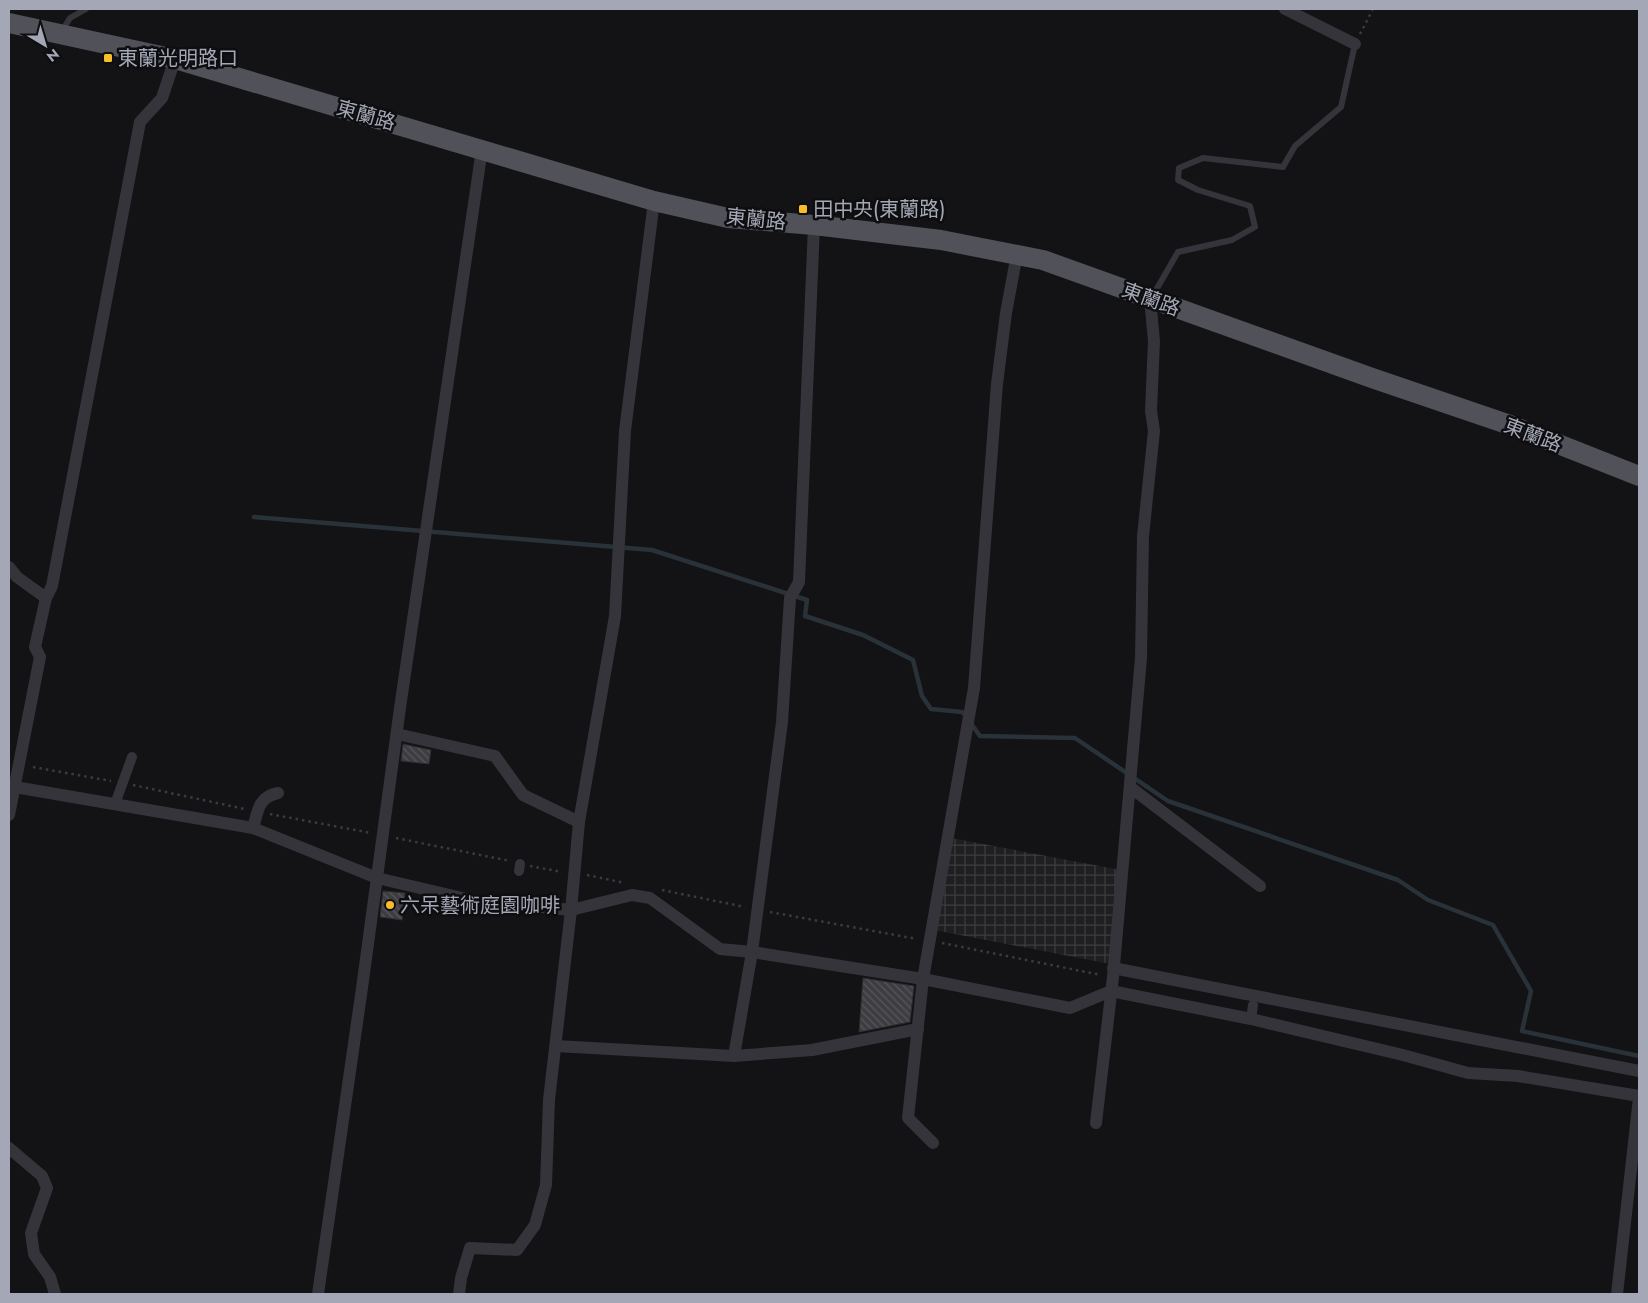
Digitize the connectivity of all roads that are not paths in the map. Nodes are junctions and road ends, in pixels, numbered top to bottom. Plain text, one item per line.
1 (86, 9) edge
2 (1285, 9) edge
3 (9, 23) edge
4 (61, 34) junction
5 (1355, 44) joint
6 (174, 59) junction
7 (482, 149) junction
8 (654, 201) junction
9 (814, 225) junction
10 (1017, 254) junction
11 (1150, 299) junction
12 (1639, 476) edge
13 (9, 567) edge
14 (46, 598) junction
15 (397, 734) junction
16 (132, 757) dead end
17 (12, 787) edge
18 (1130, 787) junction
19 (278, 793) dead end
20 (115, 804) junction
21 (9, 815) edge
22 (579, 822) junction
23 (253, 828) junction
24 (377, 878) junction
25 (1260, 886) dead end
26 (572, 910) junction
27 (752, 952) junction
28 (1114, 968) junction
29 (923, 979) junction
30 (1111, 991) junction
31 (1253, 1005) dead end
32 (1251, 1019) junction
33 (918, 1029) junction
34 (556, 1046) junction
35 (734, 1056) junction
36 (1639, 1071) edge
37 (1639, 1097) edge
38 (1096, 1123) dead end
39 (933, 1143) dead end
40 (9, 1148) edge
41 (55, 1294) edge
42 (318, 1294) edge
43 (459, 1294) edge
44 (1617, 1294) edge

1 - 4 lane
2 - 5 street
3 - 4 main road, 東蘭路
4 - 6 main road, 東蘭路
5 - 11 lane
6 - 7 main road, 東蘭路
6 - 14 street
7 - 8 main road, 東蘭路
7 - 15 street
8 - 9 main road, 東蘭路
8 - 22 street
9 - 10 main road, 東蘭路
9 - 27 street
10 - 11 main road, 東蘭路
10 - 29 street
11 - 12 main road, 東蘭路
11 - 18 street
13 - 14 street
14 - 17 street
15 - 22 street
15 - 24 street
16 - 20 street
17 - 20 street
17 - 21 street
18 - 25 street
18 - 28 street
19 - 23 street
20 - 23 street
22 - 26 street
23 - 24 street
24 - 26 street
24 - 42 street
26 - 27 street
26 - 34 street
27 - 29 street
27 - 35 street
28 - 30 street
28 - 36 street
29 - 30 street
29 - 33 street
30 - 32 street
30 - 38 street
31 - 32 street
32 - 37 street
33 - 35 street
33 - 39 street
34 - 35 street
34 - 43 street
37 - 44 street
40 - 41 street

